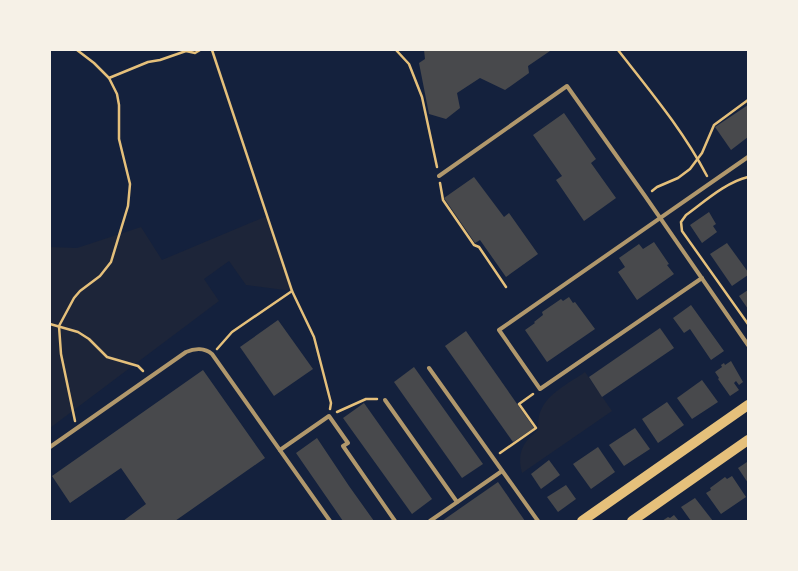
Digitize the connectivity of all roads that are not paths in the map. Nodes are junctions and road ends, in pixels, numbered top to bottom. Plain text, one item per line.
1 (748, 158) edge
2 (439, 176) road end
3 (661, 218) junction
4 (702, 278) junction
5 (748, 344) edge
6 (430, 368) dead end
7 (385, 400) road end
8 (748, 405) edge
9 (748, 440) edge
10 (50, 447) edge
11 (280, 450) junction
12 (502, 471) junction
13 (457, 502) junction
14 (330, 521) edge
15 (395, 521) edge
16 (430, 521) edge
17 (538, 521) edge
18 (582, 521) edge
19 (632, 521) edge

1 - 3 street
2 - 3 street
3 - 4 street
3 - 4 street
4 - 5 street
6 - 12 street
7 - 13 street
8 - 18 main road
9 - 19 main road
10 - 11 street
11 - 14 street
11 - 15 street
12 - 13 street
12 - 17 street
13 - 16 street

